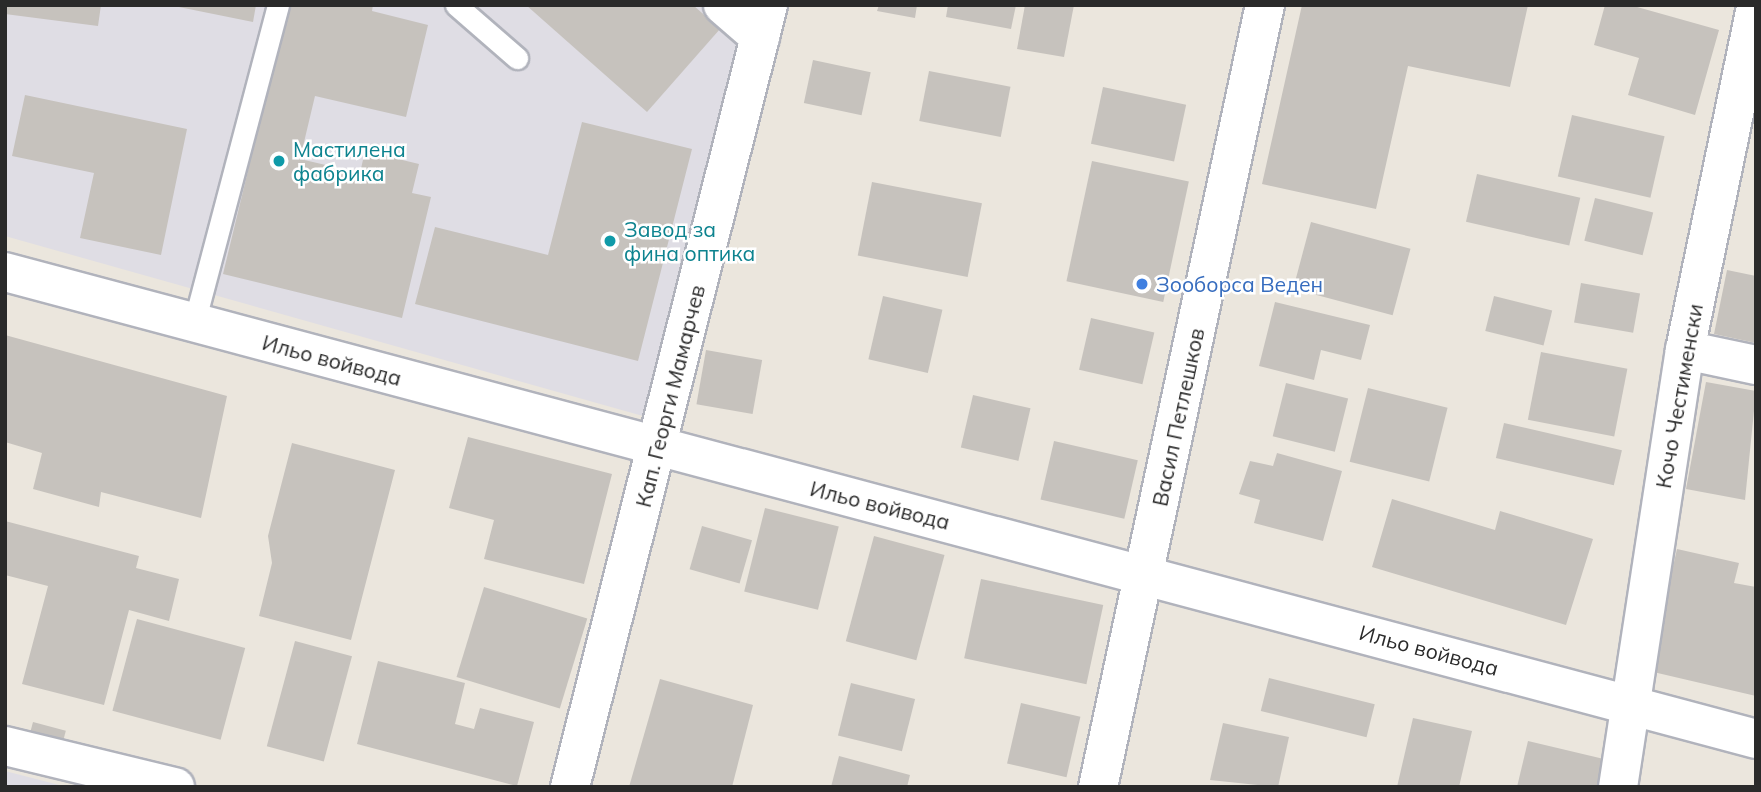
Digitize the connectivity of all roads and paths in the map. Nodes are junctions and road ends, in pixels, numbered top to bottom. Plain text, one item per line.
1 (278, 5) edge
2 (456, 5) edge
3 (723, 5) edge
4 (1265, 5) edge
5 (1756, 8) edge
6 (764, 21) edge
7 (517, 58) dead end
8 (5, 272) edge
9 (194, 323) junction
10 (1685, 351) junction
11 (1756, 365) edge
12 (657, 448) junction
13 (1145, 574) junction
14 (1628, 703) junction
15 (1756, 738) edge
16 (5, 746) edge
17 (106, 778) edge
18 (175, 787) edge
19 (570, 787) edge
20 (1098, 787) edge
21 (1618, 787) edge

1 - 9 lane
2 - 7 lane
3 - 6 street
4 - 13 street, Васил Петлешков
5 - 10 street, Кочо Честименски
6 - 12 street, Кап. Георги Мамарчев
8 - 9 street, Ильо войвода
9 - 12 street, Ильо войвода
10 - 11 street
10 - 14 street, Кочо Честименски
12 - 13 street, Ильо войвода
12 - 19 street, Кап. Георги Мамарчев
13 - 14 street, Ильо войвода
13 - 20 street, Васил Петлешков
14 - 15 street, Ильо войвода
14 - 21 street, Кочо Честименски
16 - 17 street
17 - 18 street

